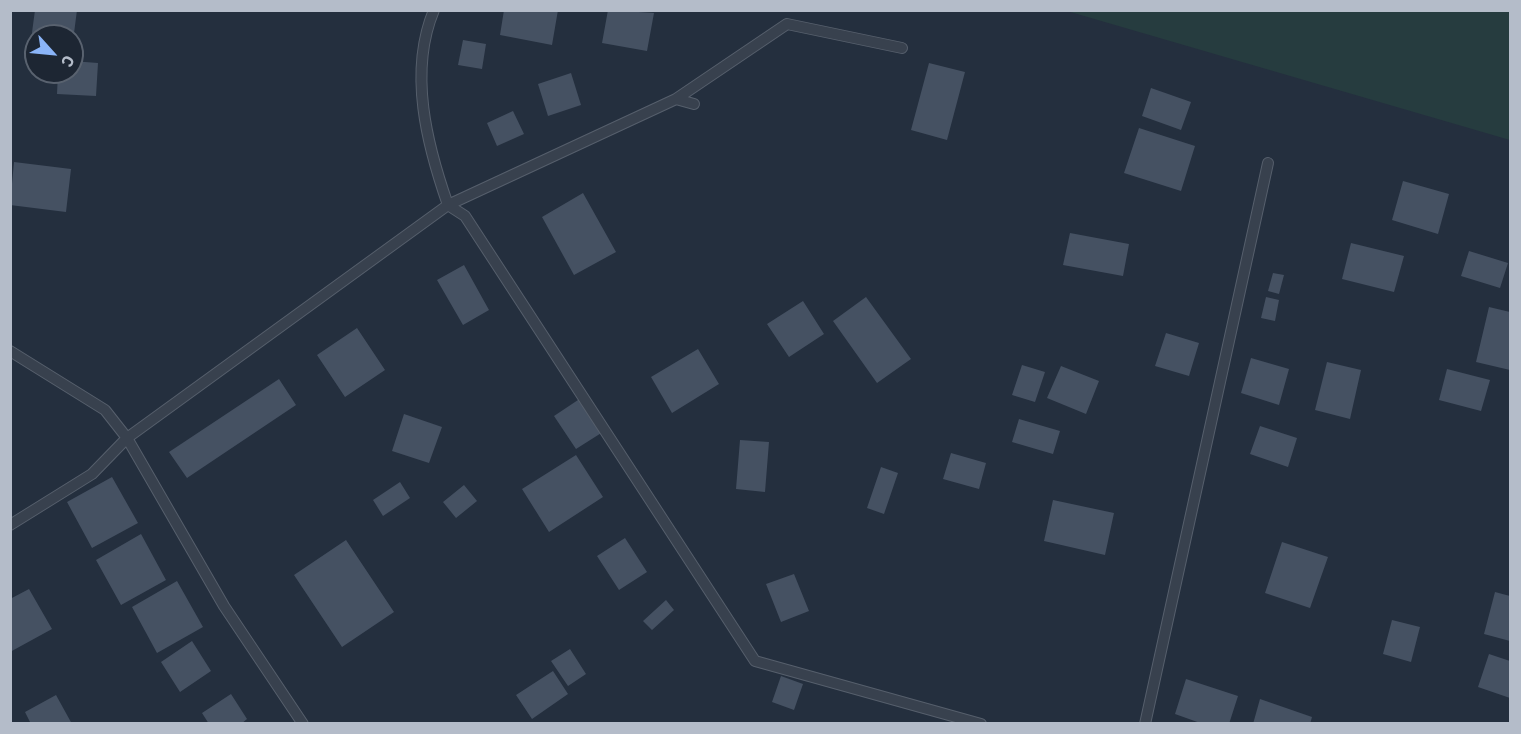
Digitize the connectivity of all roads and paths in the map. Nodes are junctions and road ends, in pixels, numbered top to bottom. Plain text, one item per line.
1 (434, 10) edge
2 (902, 48) dead end
3 (676, 99) junction
4 (694, 104) dead end
5 (1268, 163) dead end
6 (448, 205) junction
7 (12, 354) edge
8 (127, 438) junction
9 (10, 525) edge
10 (303, 723) edge
11 (981, 723) edge
12 (1145, 723) edge

1 - 6 lane
2 - 3 lane
3 - 4 lane
3 - 6 lane
5 - 12 lane
6 - 8 lane
6 - 11 lane
7 - 8 lane
8 - 9 lane
8 - 10 lane

